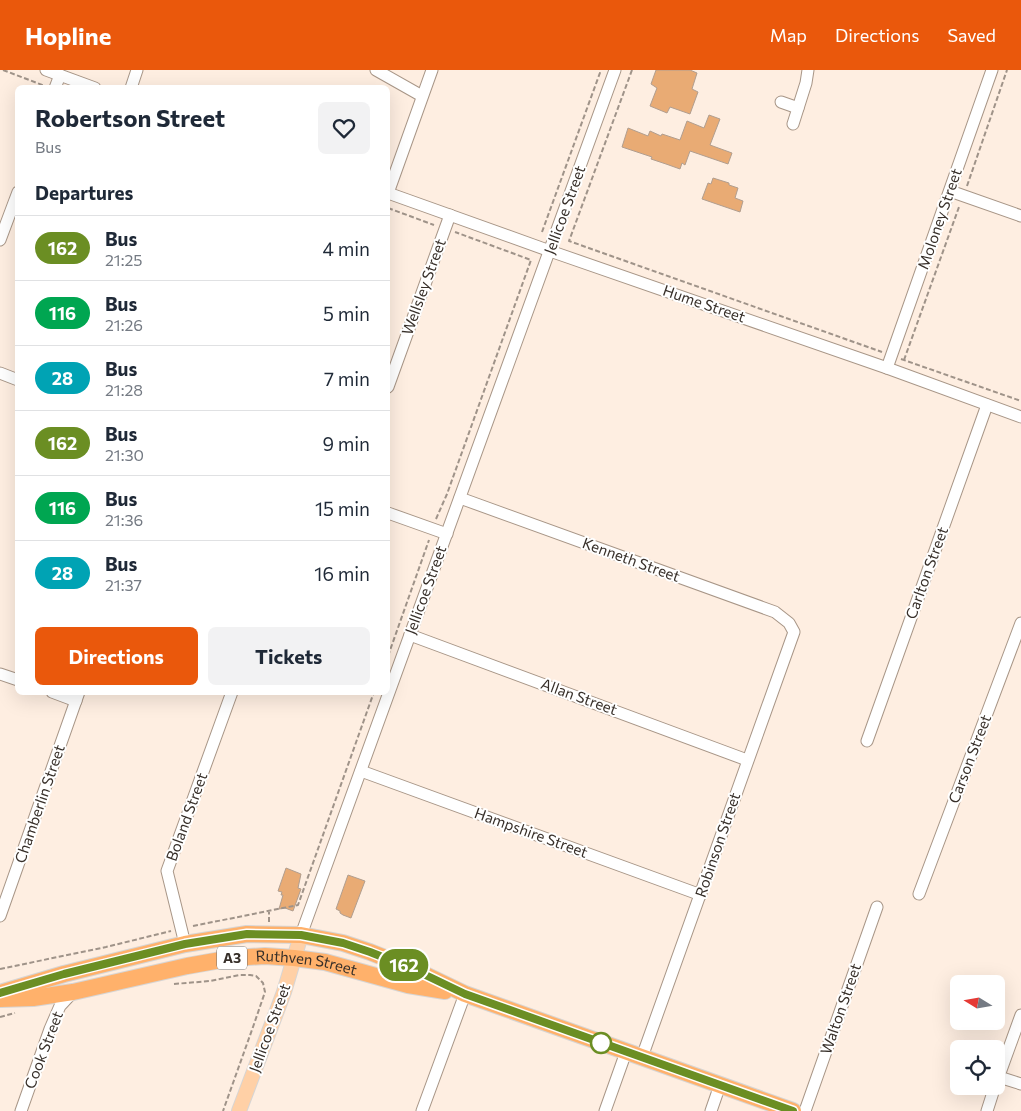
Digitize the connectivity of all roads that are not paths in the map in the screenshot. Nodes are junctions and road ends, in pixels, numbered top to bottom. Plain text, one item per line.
1 (46, 70) edge
2 (137, 70) edge
3 (376, 70) edge
4 (432, 70) edge
5 (616, 70) edge
6 (808, 70) edge
7 (992, 70) edge
8 (60, 75) junction
9 (56, 85) edge
10 (88, 85) edge
11 (132, 85) edge
12 (422, 96) junction
13 (780, 102) dead end
14 (798, 108) junction
15 (793, 124) dead end
16 (390, 187) edge
17 (950, 191) junction
18 (390, 194) edge
19 (15, 200) edge
20 (450, 216) junction
21 (1021, 216) edge
22 (0, 240) edge
23 (550, 251) junction
24 (887, 368) junction
25 (0, 373) edge
26 (15, 379) edge
27 (390, 380) edge
28 (987, 405) junction
29 (1021, 417) edge
30 (460, 498) junction
31 (390, 514) edge
32 (447, 534) junction
33 (1021, 623) edge
34 (794, 632) joint
35 (410, 635) junction
36 (1016, 650) edge
37 (0, 674) edge
38 (15, 679) edge
39 (390, 691) edge
40 (231, 695) edge
41 (388, 695) edge
42 (78, 697) edge
43 (867, 741) dead end
44 (747, 760) junction
45 (361, 771) junction
46 (920, 894) dead end
47 (701, 895) junction
48 (877, 907) dead end
49 (0, 916) edge
50 (301, 935) junction
51 (183, 936) junction
52 (294, 958) junction
53 (73, 992) junction
54 (0, 993) edge
55 (465, 994) junction
56 (0, 999) edge
57 (1021, 1015) edge
58 (626, 1052) junction
59 (642, 1058) junction
60 (1005, 1060) edge
61 (1005, 1083) edge
62 (1021, 1084) edge
63 (720, 1085) junction
64 (993, 1095) edge
65 (21, 1111) edge
66 (239, 1111) edge
67 (422, 1111) edge
68 (605, 1111) edge
69 (711, 1111) edge
70 (793, 1111) edge
71 (805, 1111) edge
72 (987, 1111) edge

1 - 8 street
2 - 11 street
3 - 12 street
4 - 12 street
5 - 23 street, Jellicoe Street
6 - 14 street
7 - 17 street, Moloney Street
8 - 9 street
8 - 10 street
12 - 16 street
13 - 14 street
14 - 15 street
17 - 21 street
17 - 24 street, Moloney Street
18 - 20 street, Hume Street
19 - 22 street
20 - 23 street, Hume Street
20 - 27 street, Wellsley Street
23 - 24 street, Hume Street
23 - 30 street, Jellicoe Street
24 - 28 street, Hume Street
25 - 26 street
28 - 29 street, Hume Street
28 - 43 street, Carlton Street
30 - 32 street, Jellicoe Street
30 - 34 street, Kenneth Street
31 - 32 street
32 - 35 street, Jellicoe Street
33 - 36 street, Carson Street
34 - 44 street, Robinson Street
35 - 39 street, Jellicoe Street
35 - 44 street, Allan Street
36 - 46 street, Carson Street
37 - 38 street
40 - 51 street, Boland Street
41 - 45 street, Jellicoe Street
42 - 49 street, Chamberlin Street
44 - 47 street, Robinson Street
45 - 47 street, Hampshire Street
45 - 50 street, Jellicoe Street
47 - 59 street, Robinson Street
48 - 71 street, Walton Street
50 - 51 highway, Ruthven Street / A3
50 - 52 main road, Jellicoe Street
50 - 55 highway, Ruthven Street / A3
51 - 54 highway, Ruthven Street / A3
52 - 53 highway, Ruthven Street / A3
52 - 55 highway, Ruthven Street / A3
52 - 66 main road, Jellicoe Street
53 - 56 highway, Ruthven Street / A3
53 - 65 street, Cook Street
55 - 58 highway, Ruthven Street / A3
55 - 67 street
57 - 60 street
58 - 59 highway, Ruthven Street / A3
58 - 68 street
59 - 63 highway, Ruthven Street / A3
61 - 62 street
63 - 69 street
63 - 70 highway, Ruthven Street / A3
64 - 72 street

